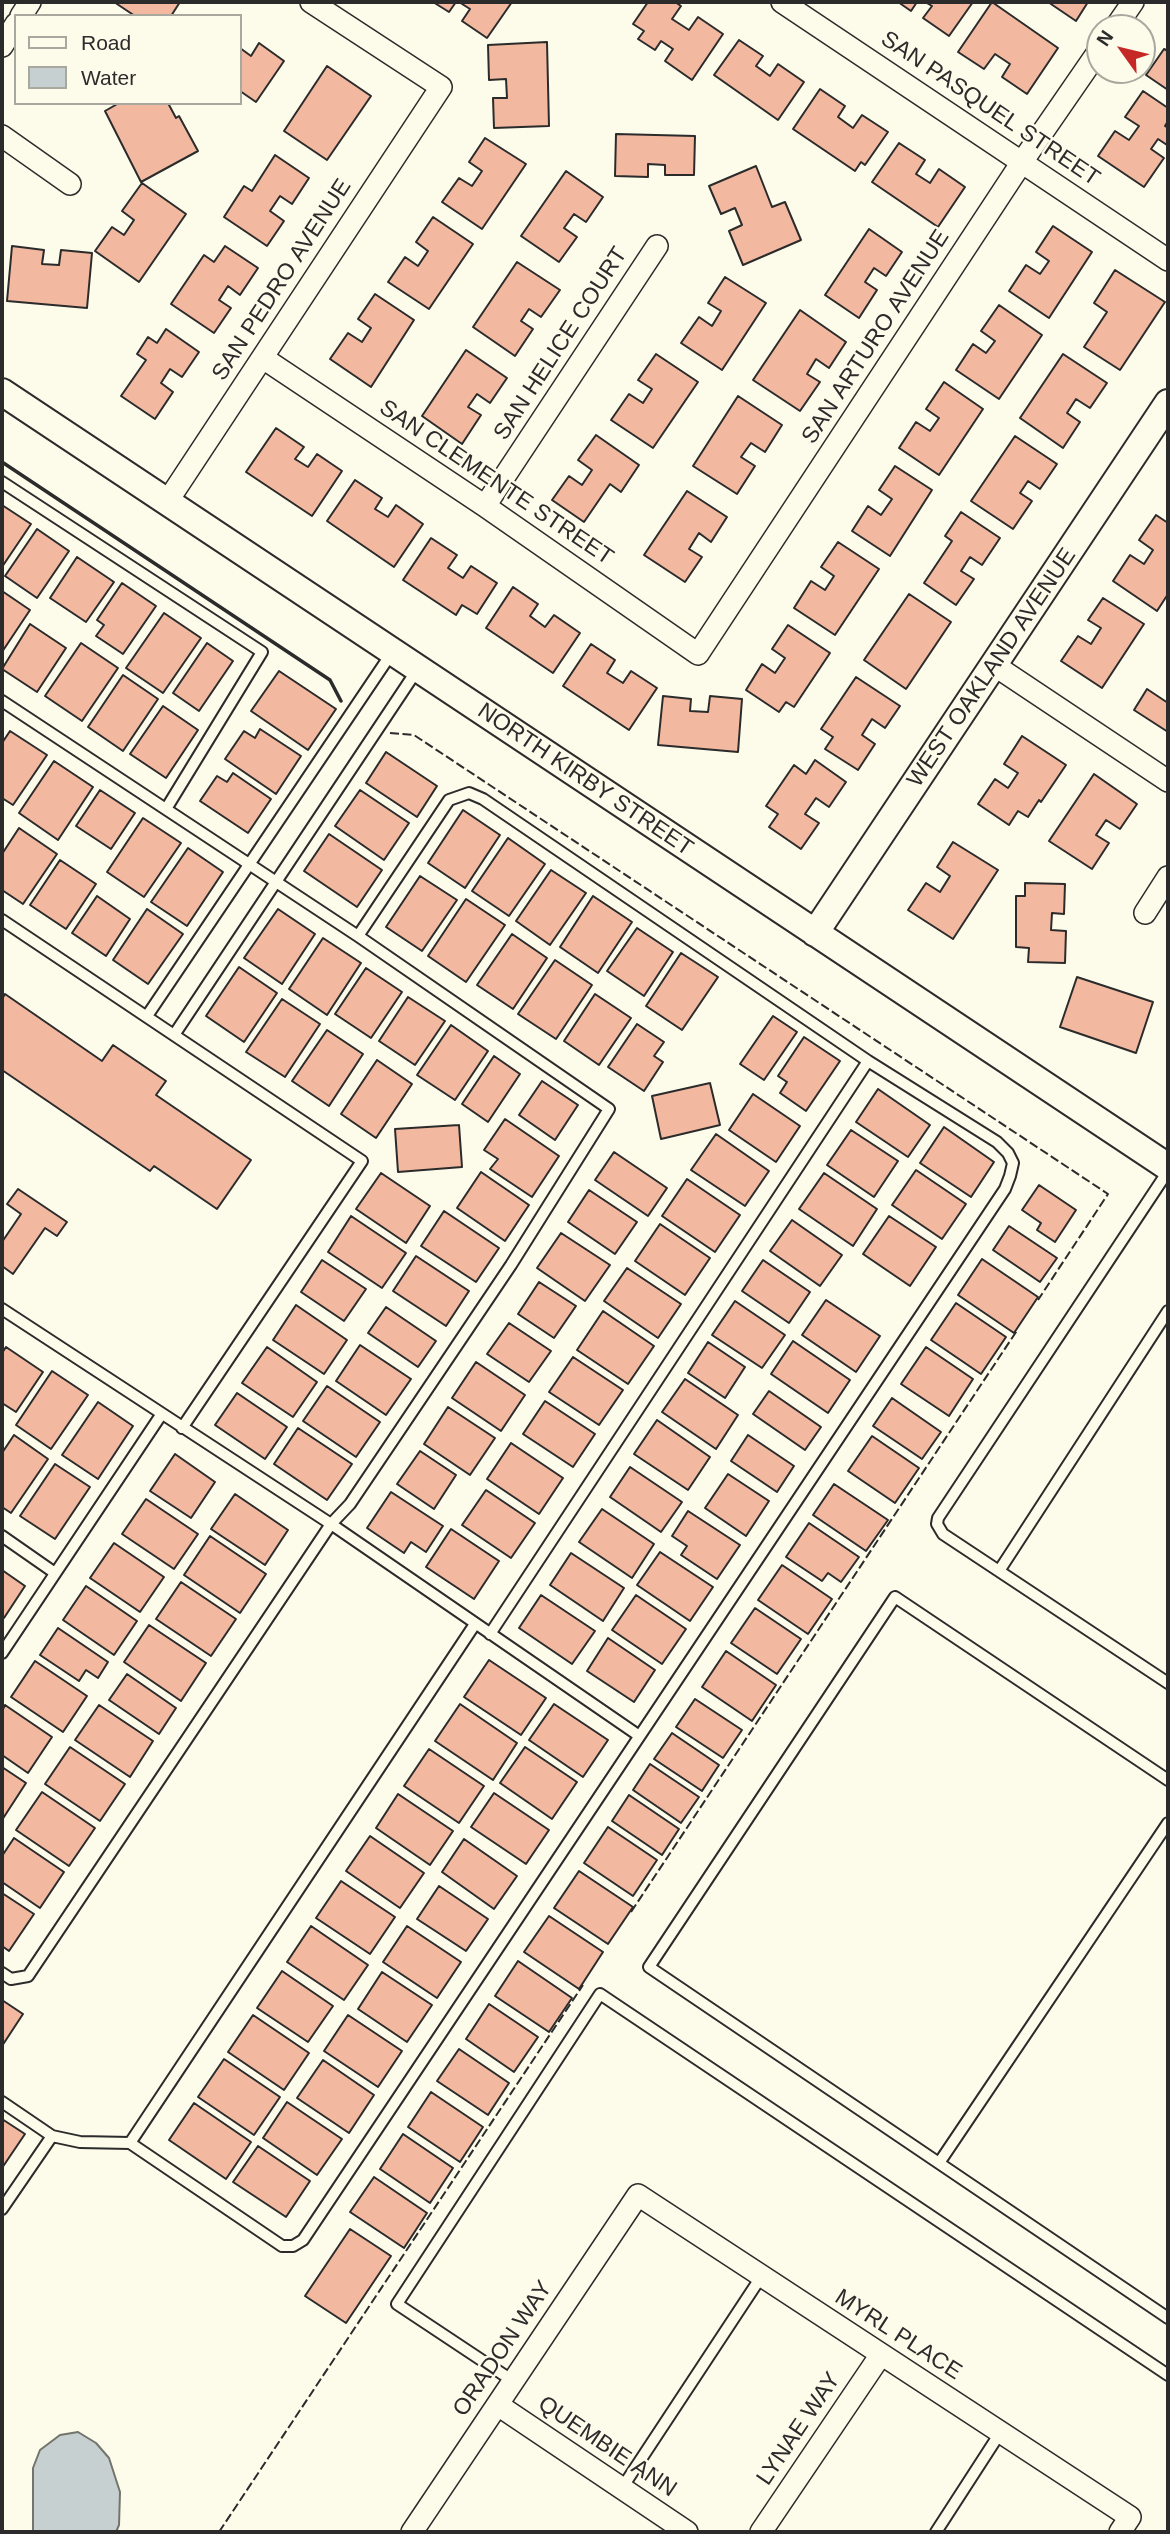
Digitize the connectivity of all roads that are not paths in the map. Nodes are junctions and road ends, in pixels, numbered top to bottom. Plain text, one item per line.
1 (311, 2) edge
2 (782, 2) edge
3 (14, 27) edge
4 (2, 46) edge
5 (1086, 70) edge
6 (2, 136) edge
7 (1022, 162) junction
8 (70, 184) dead end
9 (657, 246) dead end
10 (1168, 260) edge
11 (263, 358) junction
12 (2, 392) edge
13 (1168, 403) edge
14 (2, 482) edge
15 (167, 502) junction
16 (485, 506) junction
17 (393, 651) junction
18 (698, 654) joint
19 (994, 665) junction
20 (418, 668) junction
21 (2, 701) edge
22 (1168, 781) edge
23 (166, 809) junction
24 (249, 865) junction
25 (1168, 877) edge
26 (275, 882) junction
27 (1145, 913) dead end
28 (2, 920) edge
29 (815, 933) junction
30 (358, 936) junction
31 (147, 1016) junction
32 (174, 1035) junction
33 (868, 1061) junction
34 (1168, 1169) edge
35 (2, 1309) edge
36 (1168, 1311) edge
37 (161, 1415) junction
38 (182, 1428) junction
39 (331, 1524) junction
40 (2, 1536) edge
41 (999, 1571) junction
42 (55, 1573) junction
43 (475, 1624) junction
44 (490, 1634) junction
45 (2, 1653) edge
46 (1168, 1683) edge
47 (638, 1735) junction
48 (1168, 1780) edge
49 (1168, 1823) edge
50 (2, 1973) edge
51 (2, 2102) edge
52 (52, 2136) junction
53 (130, 2143) junction
54 (939, 2163) junction
55 (638, 2195) joint
56 (2, 2209) edge
57 (761, 2277) junction
58 (1168, 2318) edge
59 (880, 2356) junction
60 (1168, 2375) edge
61 (513, 2381) junction
62 (498, 2404) junction
63 (1000, 2433) junction
64 (622, 2488) junction
65 (1125, 2525) edge
66 (412, 2532) edge
67 (687, 2532) edge
68 (761, 2532) edge
69 (936, 2532) edge

1 - 11 street, SAN PEDRO AVENUE
2 - 7 street, SAN PASQUEL STREET
3 - 4 street
5 - 7 street, SAN ARTURO AVENUE
6 - 8 street
7 - 10 street, SAN PASQUEL STREET
7 - 18 street, SAN ARTURO AVENUE
9 - 16 street, SAN HELICE COURT
11 - 15 street, SAN PEDRO AVENUE
11 - 16 street, SAN CLEMENTE STREET
12 - 15 street, NORTH KIRBY STREET
13 - 19 street, WEST OAKLAND AVENUE
14 - 23 lane
15 - 17 street, NORTH KIRBY STREET
16 - 18 street, SAN CLEMENTE STREET
17 - 20 street, NORTH KIRBY STREET
17 - 24 lane
19 - 22 street
19 - 29 street, WEST OAKLAND AVENUE
20 - 26 lane
20 - 29 street, NORTH KIRBY STREET
21 - 23 lane
23 - 24 lane
24 - 26 lane
24 - 31 lane
25 - 27 street
26 - 30 lane
26 - 32 lane
28 - 31 lane
29 - 34 street, NORTH KIRBY STREET
30 - 33 lane
30 - 39 lane
31 - 32 lane
32 - 38 lane
33 - 44 lane
33 - 47 lane
34 - 41 lane
35 - 37 lane
36 - 41 lane
37 - 38 lane
37 - 42 lane
38 - 39 lane
39 - 43 lane
39 - 50 lane
40 - 42 lane
41 - 46 lane
42 - 45 lane
43 - 44 lane
43 - 53 lane
44 - 47 lane
47 - 53 lane
48 - 54 lane
49 - 54 lane
51 - 52 lane
52 - 53 lane
52 - 56 lane
54 - 58 lane
55 - 57 street, MYRL PLACE
55 - 61 street, ORADON WAY
57 - 59 street, MYRL PLACE
57 - 64 lane
59 - 63 street, MYRL PLACE
59 - 68 street, LYNAE WAY
60 - 61 lane
61 - 62 street, ORADON WAY
62 - 64 street, QUEMBIE ANN
62 - 66 street, ORADON WAY
63 - 65 street, MYRL PLACE
63 - 69 lane
64 - 67 street, QUEMBIE ANN

